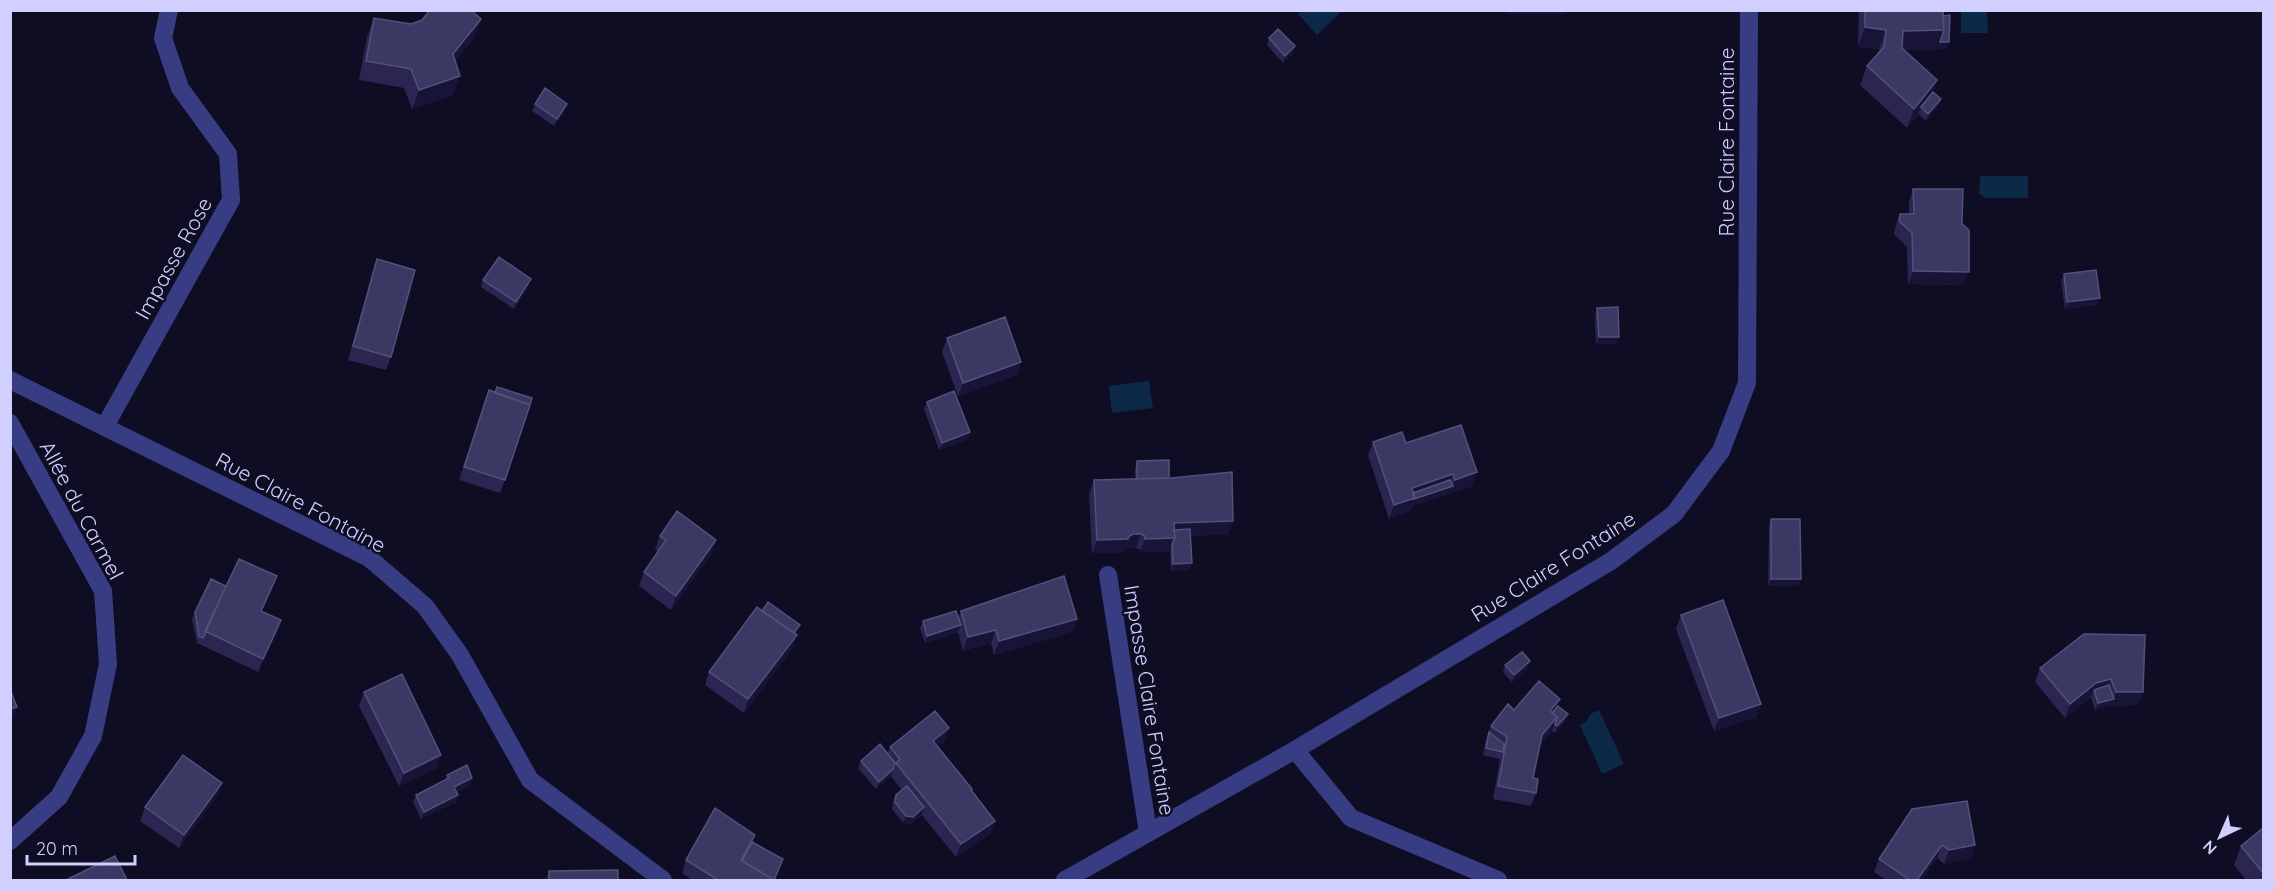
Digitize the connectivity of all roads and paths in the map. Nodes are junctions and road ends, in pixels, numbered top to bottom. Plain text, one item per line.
1 (169, 10) edge
2 (1749, 10) edge
3 (10, 380) edge
4 (10, 423) edge
5 (105, 426) junction
6 (1108, 575) dead end
7 (1296, 750) junction
8 (1149, 832) junction
9 (10, 841) edge
10 (663, 880) edge
11 (1065, 880) edge
12 (1498, 880) edge

1 - 5 street, Impasse Rose
2 - 7 street, Rue Claire Fontaine
3 - 5 street, Rue Claire Fontaine
4 - 9 street, Allée du Carmel
5 - 10 street, Rue Claire Fontaine
6 - 8 street, Impasse Claire Fontaine
7 - 8 street, Rue Claire Fontaine
7 - 12 street
8 - 11 street, Rue Claire Fontaine

